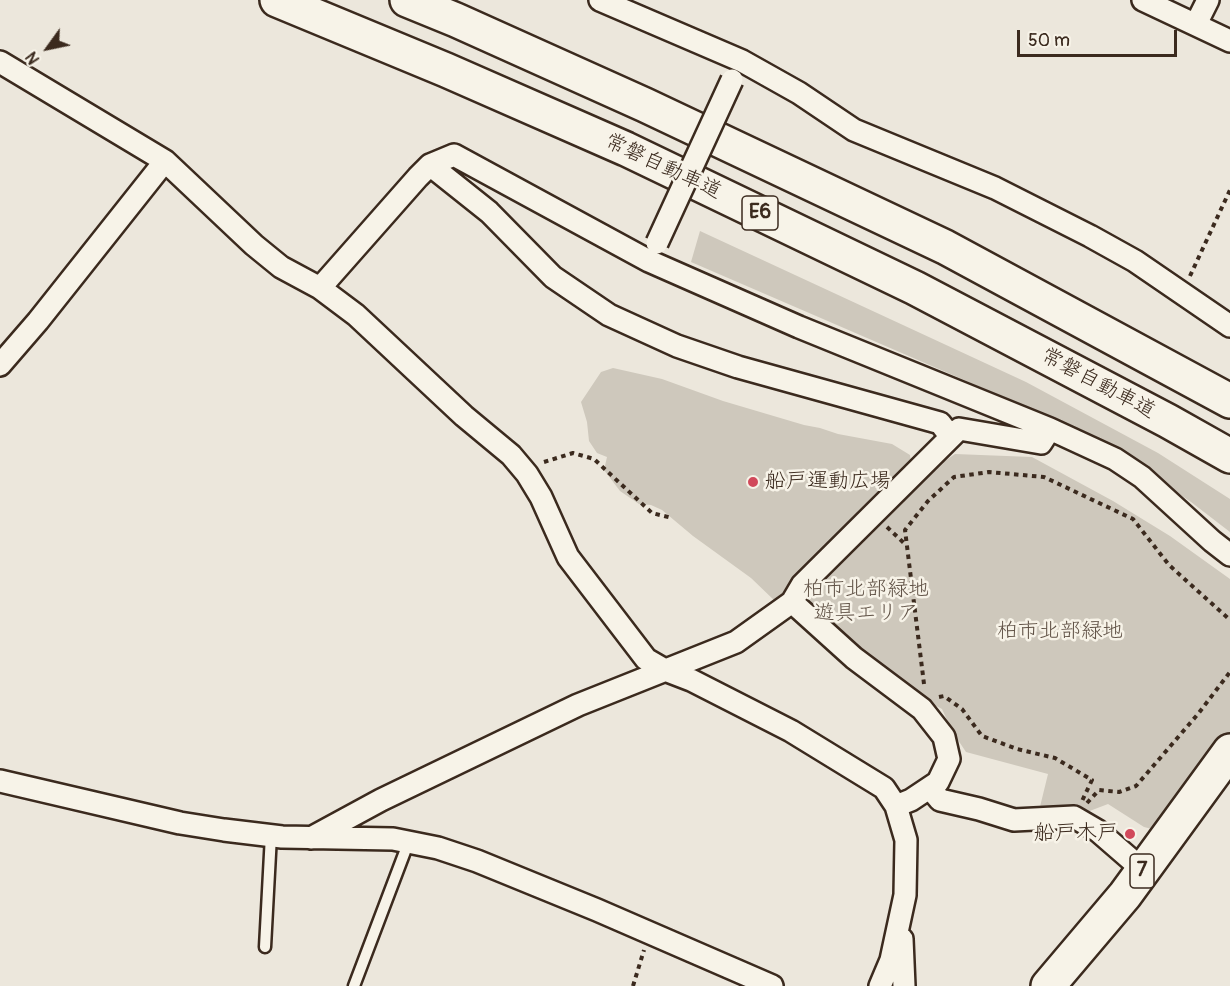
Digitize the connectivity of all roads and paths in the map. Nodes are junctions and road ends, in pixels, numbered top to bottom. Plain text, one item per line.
1 (277, 0) edge
2 (407, 0) edge
3 (600, 0) edge
4 (1143, 0) edge
5 (1208, 0) edge
6 (1196, 24) junction
7 (1230, 41) edge
8 (742, 61) junction
9 (0, 62) edge
10 (165, 161) junction
11 (430, 165) junction
12 (1230, 190) edge
13 (653, 252) junction
14 (320, 288) junction
15 (1182, 292) junction
16 (1230, 326) edge
17 (0, 365) edge
18 (1230, 401) edge
19 (1050, 429) junction
20 (951, 436) junction
21 (1230, 456) edge
22 (526, 474) junction
23 (672, 518) dead end
24 (895, 534) dead end
25 (906, 545) junction
26 (1230, 555) edge
27 (792, 602) junction
28 (1230, 620) edge
29 (664, 670) junction
30 (1230, 672) edge
31 (923, 689) dead end
32 (933, 697) dead end
33 (1230, 751) edge
34 (0, 781) edge
35 (930, 789) junction
36 (896, 806) junction
37 (1074, 817) junction
38 (271, 835) junction
39 (311, 838) junction
40 (409, 841) junction
41 (1143, 870) junction
42 (901, 914) junction
43 (649, 933) junction
44 (264, 947) dead end
45 (354, 986) edge
46 (633, 986) edge
47 (772, 986) edge
48 (880, 986) edge
49 (904, 986) edge
50 (1048, 986) edge

1 - 21 main road, 常磐自動車道 / E6
2 - 18 main road, E6
3 - 8 street
4 - 6 street
5 - 6 street
6 - 7 street
8 - 13 street, bridge
8 - 15 street
9 - 10 street
10 - 14 street
10 - 17 street
11 - 13 street
11 - 14 street
11 - 20 street
12 - 15 path
13 - 19 street
14 - 22 street
15 - 16 street
19 - 20 street
19 - 26 street
20 - 27 street
22 - 23 path
22 - 29 street
24 - 25 path
25 - 28 path
25 - 31 path
27 - 29 street
27 - 35 street
29 - 36 street
29 - 39 street
30 - 37 path
32 - 37 path
33 - 41 main road, 7
34 - 38 street
35 - 36 street
35 - 37 street
36 - 42 street
37 - 41 street
38 - 39 street
38 - 44 lane
39 - 40 street
40 - 43 street
40 - 45 lane
41 - 50 main road, 7
42 - 48 street
42 - 49 street
43 - 46 path
43 - 47 street

